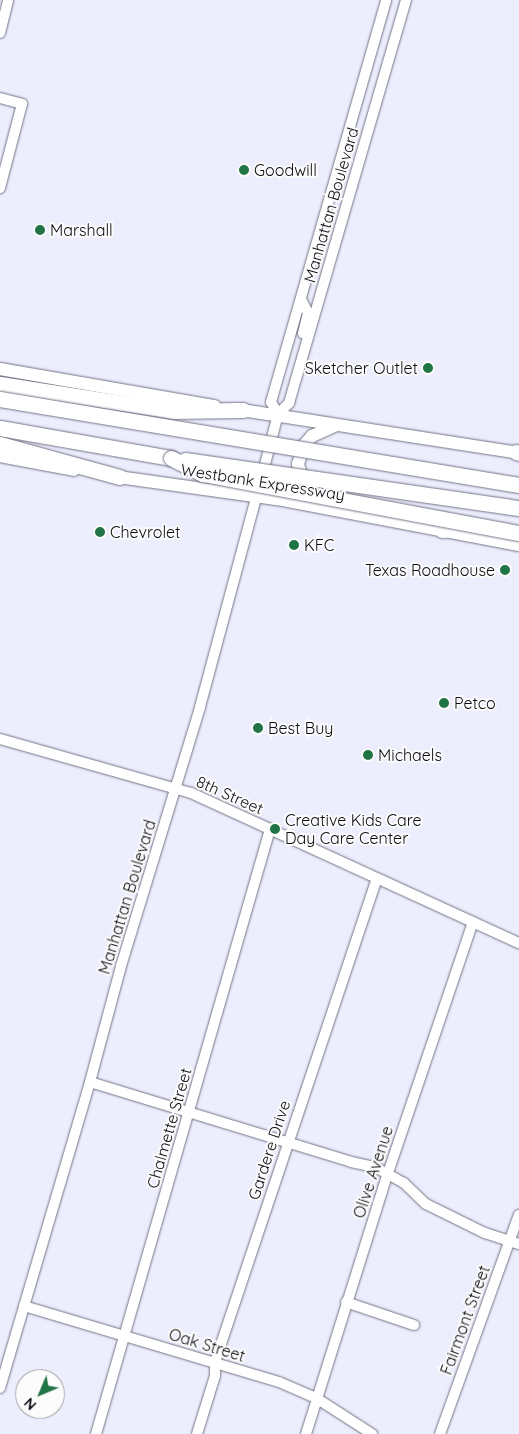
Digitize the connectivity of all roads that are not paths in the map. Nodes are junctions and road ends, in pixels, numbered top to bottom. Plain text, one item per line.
1 (8, 0) edge
2 (386, 0) edge
3 (400, 0) edge
4 (406, 0) edge
5 (0, 33) edge
6 (394, 42) junction
7 (0, 98) edge
8 (0, 188) edge
9 (301, 299) junction
10 (307, 341) junction
11 (0, 369) edge
12 (0, 384) edge
13 (0, 399) edge
14 (243, 410) junction
15 (278, 414) junction
16 (338, 425) junction
17 (0, 428) edge
18 (8, 446) edge
19 (518, 453) edge
20 (0, 456) edge
21 (171, 458) junction
22 (120, 477) junction
23 (519, 485) edge
24 (257, 497) junction
25 (318, 506) junction
26 (519, 508) edge
27 (519, 526) edge
28 (442, 530) junction
29 (519, 533) edge
30 (519, 545) edge
31 (0, 739) edge
32 (176, 788) junction
33 (270, 829) junction
34 (377, 878) junction
35 (473, 922) junction
36 (519, 942) edge
37 (90, 1082) junction
38 (190, 1111) junction
39 (287, 1142) junction
40 (388, 1174) junction
41 (519, 1215) edge
42 (514, 1243) edge
43 (346, 1302) junction
44 (24, 1306) junction
45 (414, 1324) dead end
46 (124, 1335) junction
47 (215, 1362) junction
48 (0, 1388) edge
49 (316, 1398) junction
50 (96, 1434) edge
51 (198, 1434) edge
52 (306, 1434) edge
53 (372, 1434) edge
54 (440, 1434) edge

1 - 5 street
2 - 9 street, Manhattan Boulevard
3 - 6 street
4 - 6 street, Manhattan Boulevard
6 - 10 street, Manhattan Boulevard
7 - 8 street
9 - 10 street
9 - 15 street, Manhattan Boulevard
10 - 15 street, Manhattan Boulevard
11 - 14 main road
12 - 14 highway
13 - 23 highway, bridge
14 - 15 main road
15 - 16 main road
15 - 24 street, Manhattan Boulevard
16 - 19 main road
16 - 25 main road
17 - 21 highway, Westbank Expressway
18 - 22 highway
20 - 22 main road, Westbank Expressway
21 - 26 highway, Westbank Expressway, bridge
21 - 29 highway, bridge
22 - 24 main road, Westbank Expressway
24 - 25 main road, Westbank Expressway
24 - 32 street, Manhattan Boulevard
25 - 28 main road, Westbank Expressway
27 - 28 highway
28 - 30 main road, Westbank Expressway
31 - 32 street, 8th Street
32 - 33 street, 8th Street
32 - 37 street, Manhattan Boulevard
33 - 34 street, 8th Street
33 - 38 street, Chalmette Street
34 - 35 street, 8th Street
34 - 39 street, Gardere Drive
35 - 36 street, 8th Street
35 - 40 street, Olive Avenue
37 - 38 street
37 - 44 street, Manhattan Boulevard
38 - 39 street
38 - 46 street, Chalmette Street
39 - 40 street
39 - 47 street, Gardere Drive
40 - 42 street
40 - 43 street, Olive Avenue
41 - 42 street, Fairmont Street
42 - 54 street, Fairmont Street
43 - 45 street
43 - 49 street, Olive Avenue
44 - 46 street, Oak Street
44 - 48 street, Manhattan Boulevard
46 - 47 street, Oak Street
46 - 50 street, Chalmette Street
47 - 49 street, Oak Street
47 - 51 street, Gardere Drive
49 - 52 street, Olive Avenue
49 - 53 street, Oak Street

